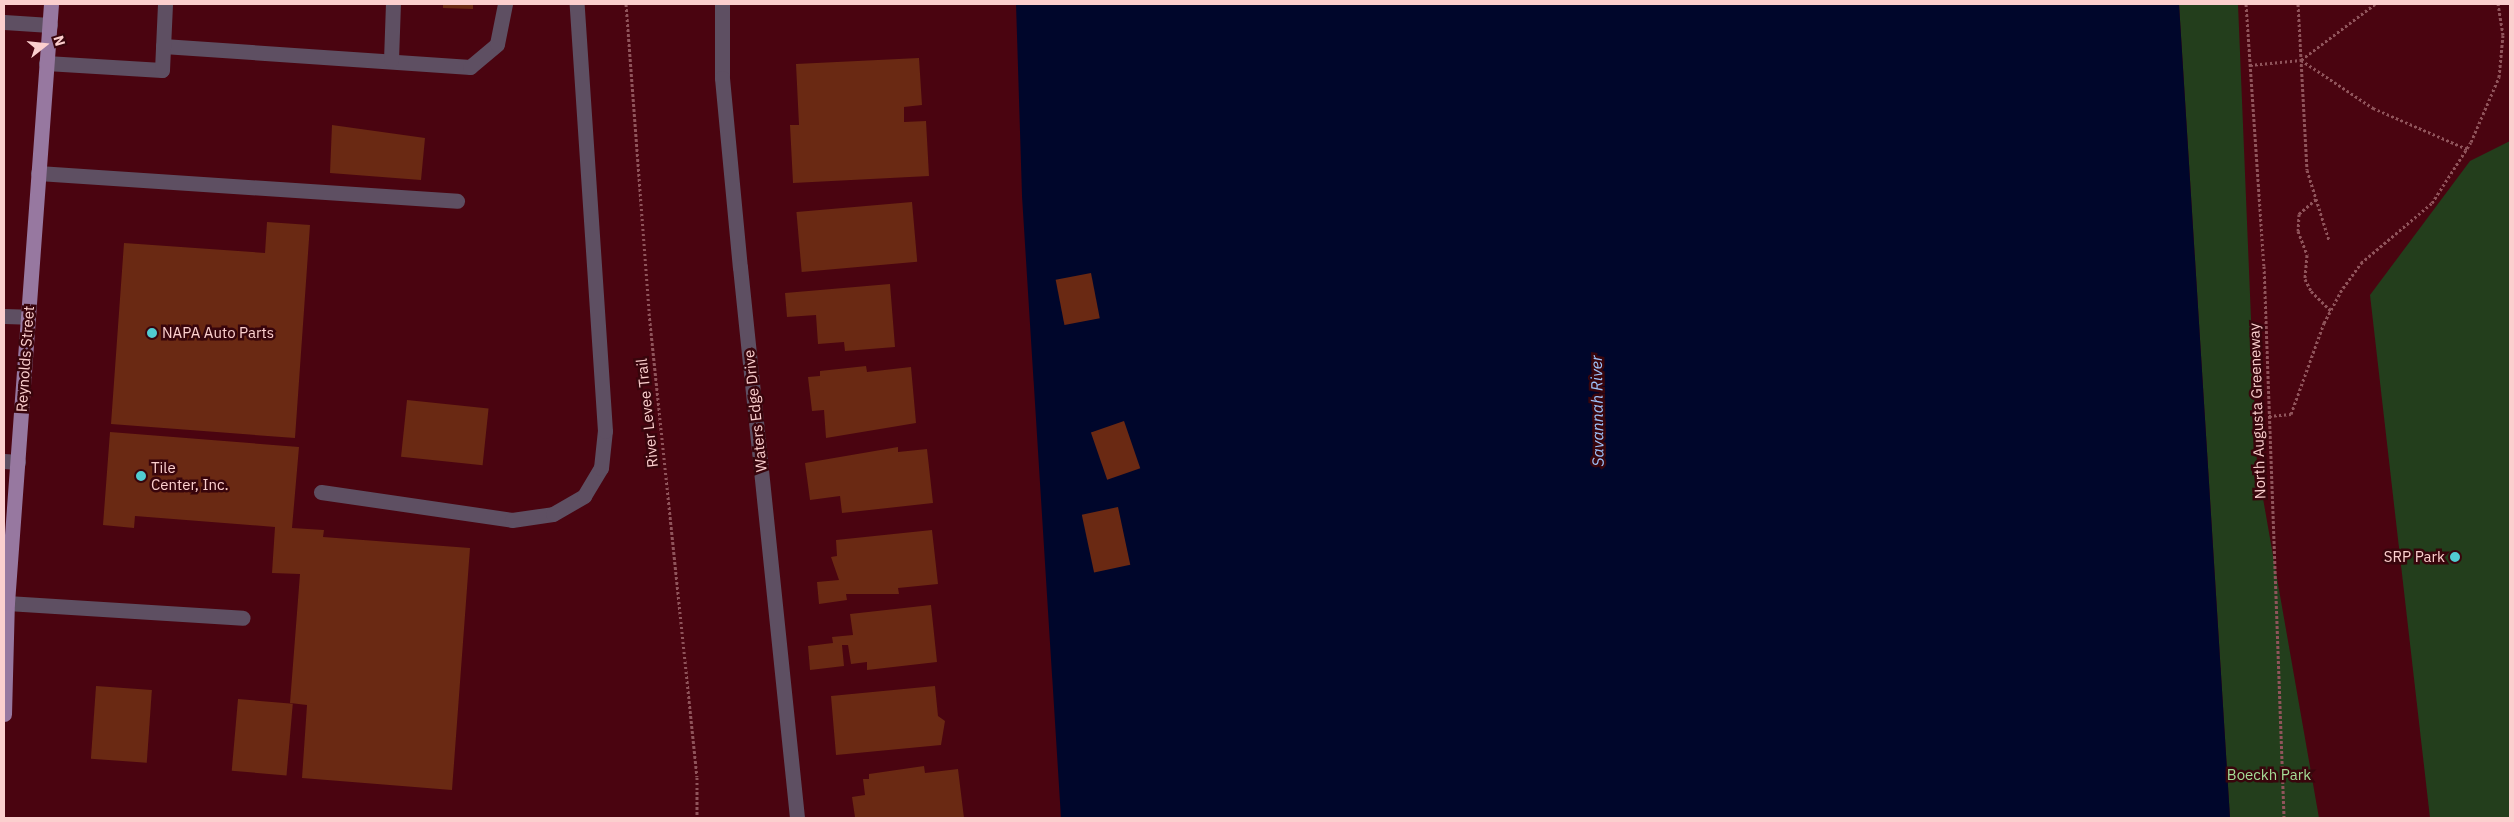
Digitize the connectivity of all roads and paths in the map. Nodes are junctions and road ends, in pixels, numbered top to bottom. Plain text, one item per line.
1 (51, 4) edge
2 (165, 4) edge
3 (393, 4) edge
4 (505, 4) edge
5 (577, 4) edge
6 (626, 4) edge
7 (722, 4) edge
8 (2246, 4) edge
9 (2298, 4) edge
10 (2374, 4) edge
11 (2498, 4) edge
12 (4, 22) edge
13 (50, 25) junction
14 (163, 46) junction
15 (391, 60) junction
16 (2302, 60) junction
17 (46, 63) junction
18 (2250, 65) junction
19 (2467, 149) junction
20 (38, 173) junction
21 (2316, 199) junction
22 (457, 201) dead end
23 (2329, 240) dead end
24 (2331, 310) junction
25 (4, 316) edge
26 (28, 317) junction
27 (2269, 416) junction
28 (11, 461) edge
29 (321, 492) dead end
30 (7, 603) junction
31 (243, 618) dead end
32 (4, 714) edge
33 (697, 818) edge
34 (797, 818) edge
35 (2284, 818) edge

1 - 13 main road, Reynolds Street
2 - 14 street
3 - 15 street
4 - 15 street
5 - 29 street
6 - 33 path, River Levee Trail
7 - 34 street, Waters Edge Drive
8 - 18 path, North Augusta Greeneway
9 - 16 path
10 - 16 path
11 - 19 path
12 - 13 street
13 - 17 main road, Reynolds Street
14 - 15 street
14 - 17 street
16 - 18 path
16 - 19 path
16 - 21 path
17 - 20 main road, Reynolds Street
18 - 27 path, North Augusta Greeneway
19 - 24 path
20 - 22 street
20 - 26 main road, Reynolds Street
21 - 23 path
21 - 24 path
24 - 27 path
25 - 26 street
26 - 28 main road, Reynolds Street
27 - 35 path, North Augusta Greeneway
28 - 30 main road, Reynolds Street
30 - 31 street
30 - 32 main road, Reynolds Street

